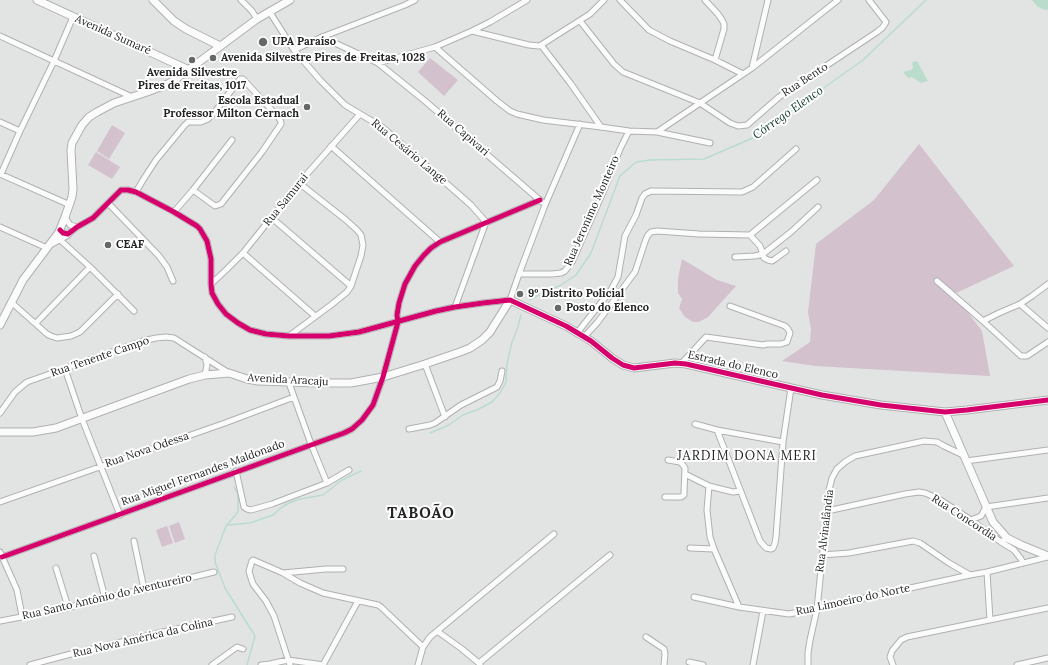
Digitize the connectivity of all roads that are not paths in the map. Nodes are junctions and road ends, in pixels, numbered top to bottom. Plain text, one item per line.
1 (37, 0) edge
2 (153, 0) edge
3 (241, 0) edge
4 (290, 0) edge
5 (415, 0) edge
6 (526, 0) edge
7 (604, 0) edge
8 (620, 0) edge
9 (705, 0) edge
10 (768, 0) edge
11 (838, 0) edge
12 (872, 1) edge
13 (269, 11) junction
14 (73, 17) junction
15 (257, 19) junction
16 (580, 21) junction
17 (472, 31) junction
18 (0, 36) edge
19 (322, 37) junction
20 (541, 45) junction
21 (220, 46) junction
22 (435, 47) junction
23 (294, 50) junction
24 (715, 60) junction
25 (54, 61) junction
26 (378, 64) junction
27 (752, 68) junction
28 (188, 70) junction
29 (743, 74) junction
30 (132, 97) junction
31 (700, 103) junction
32 (360, 114) junction
33 (0, 122) edge
34 (580, 124) junction
35 (601, 127) junction
36 (20, 131) junction
37 (629, 131) junction
38 (657, 132) junction
39 (232, 140) dead end
40 (710, 143) dead end
41 (331, 146) junction
42 (796, 149) dead end
43 (1, 174) edge
44 (816, 180) dead end
45 (299, 183) junction
46 (193, 190) junction
47 (136, 192) junction
48 (540, 200) junction
49 (108, 203) junction
50 (70, 205) junction
51 (545, 205) junction
52 (818, 207) dead end
53 (174, 212) junction
54 (65, 217) junction
55 (272, 218) junction
56 (486, 222) junction
57 (77, 227) junction
58 (0, 228) edge
59 (68, 234) joint
60 (58, 235) junction
61 (750, 235) junction
62 (440, 242) junction
63 (48, 246) junction
64 (786, 251) dead end
65 (243, 253) junction
66 (763, 254) junction
67 (735, 257) dead end
68 (90, 267) junction
69 (519, 274) junction
70 (173, 281) dead end
71 (937, 281) dead end
72 (211, 284) junction
73 (1048, 284) edge
74 (351, 286) junction
75 (118, 294) junction
76 (510, 300) junction
77 (11, 302) junction
78 (1020, 304) junction
79 (730, 306) dead end
80 (455, 307) junction
81 (134, 310) dead end
82 (315, 316) junction
83 (983, 321) junction
84 (398, 322) junction
85 (36, 323) junction
86 (0, 325) edge
87 (1048, 328) edge
88 (577, 332) junction
89 (289, 336) junction
90 (584, 337) junction
91 (1048, 342) edge
92 (205, 357) junction
93 (425, 364) junction
94 (681, 364) junction
95 (65, 369) junction
96 (502, 371) dead end
97 (229, 373) junction
98 (205, 375) junction
99 (383, 377) junction
100 (289, 383) junction
101 (790, 388) junction
102 (294, 397) junction
103 (1048, 400) edge
104 (944, 412) junction
105 (0, 413) edge
106 (445, 417) junction
107 (82, 419) junction
108 (694, 424) dead end
109 (409, 429) dead end
110 (717, 430) junction
111 (0, 432) edge
112 (784, 442) junction
113 (311, 444) junction
114 (1048, 450) edge
115 (965, 458) junction
116 (668, 460) dead end
117 (101, 467) junction
118 (349, 470) dead end
119 (236, 471) junction
120 (685, 474) junction
121 (327, 483) junction
122 (710, 486) junction
123 (740, 491) junction
124 (665, 496) dead end
125 (1048, 498) edge
126 (0, 502) edge
127 (986, 507) junction
128 (827, 511) junction
129 (120, 514) junction
130 (971, 520) junction
131 (554, 534) dead end
132 (1004, 540) junction
133 (134, 541) dead end
134 (690, 548) dead end
135 (714, 549) junction
136 (1, 554) edge
137 (610, 555) dead end
138 (822, 555) junction
139 (94, 556) dead end
140 (1048, 556) edge
141 (1023, 564) junction
142 (56, 568) dead end
143 (343, 569) dead end
144 (214, 572) dead end
145 (987, 572) junction
146 (283, 573) junction
147 (970, 575) junction
148 (144, 589) junction
149 (694, 597) dead end
150 (104, 598) junction
151 (358, 601) junction
152 (68, 607) junction
153 (739, 607) junction
154 (1048, 608) edge
155 (817, 609) junction
156 (763, 611) junction
157 (22, 616) junction
158 (232, 617) dead end
159 (990, 620) junction
160 (0, 621) edge
161 (437, 631) junction
162 (646, 637) dead end
163 (423, 647) junction
164 (243, 649) dead end
165 (1048, 658) edge
166 (289, 662) edge
167 (689, 662) dead end
168 (479, 664) edge
169 (30, 665) edge
170 (212, 665) edge
171 (261, 665) edge
172 (323, 665) edge
173 (418, 665) edge
174 (664, 665) edge
175 (703, 665) edge
176 (753, 665) edge
177 (808, 665) edge
178 (893, 665) edge
179 (1017, 665) edge

1 - 14 street, Avenida Sumaré
2 - 21 street
3 - 15 street
4 - 13 street
5 - 19 street
6 - 17 street
7 - 16 street
8 - 24 street
9 - 24 street
10 - 27 street
11 - 27 street
12 - 31 street, Rua Bento
13 - 15 street
13 - 23 street, Rua Cesário Lange
14 - 25 street
14 - 28 street, Avenida Sumaré
15 - 21 street
16 - 20 street
16 - 31 street
17 - 20 street
17 - 22 street
18 - 25 street
19 - 23 street
19 - 26 street, Rua Capivari
20 - 35 street
21 - 28 street
22 - 26 street
22 - 34 street
23 - 32 street, Rua Cesário Lange
24 - 29 street
25 - 30 street
25 - 36 street
26 - 48 street, Rua Capivari
27 - 29 street
28 - 30 street
29 - 31 street
30 - 50 street
31 - 38 street
32 - 41 street, Rua Samurai
32 - 56 street, Rua Cesário Lange
33 - 36 street
34 - 35 street
34 - 51 street
35 - 37 street
36 - 43 street
37 - 38 street
37 - 69 street, Rua Jeronimo Monteiro
38 - 40 street
39 - 46 street
41 - 45 street, Rua Samurai
41 - 62 street
42 - 88 street
43 - 50 street
44 - 61 street
45 - 55 street, Rua Samurai
45 - 74 street
46 - 47 street
46 - 53 street
47 - 49 street
47 - 53 street
48 - 51 street, Rua Capivari
48 - 56 street, Rua Miguel Fernandes Maldonado
49 - 57 street
49 - 70 street
50 - 54 street
51 - 69 street
52 - 66 street
53 - 72 street
54 - 57 street
54 - 60 street
55 - 65 street, Rua Samurai
55 - 74 street
56 - 62 street, Rua Miguel Fernandes Maldonado
56 - 80 street
57 - 59 street
58 - 63 street
59 - 60 street
60 - 63 street
60 - 68 street
61 - 66 street
61 - 90 street
62 - 84 street, Rua Miguel Fernandes Maldonado
63 - 77 street
64 - 66 street
65 - 72 street, Rua Samurai
65 - 82 street
66 - 67 street
68 - 75 street
68 - 85 street
69 - 76 street
71 - 83 street
72 - 89 street
73 - 78 street
74 - 82 street
75 - 81 street
75 - 85 street
76 - 80 street
76 - 88 street, Estrada do Elenco
76 - 93 street, Avenida Aracaju
77 - 85 street
77 - 86 street
78 - 83 street
78 - 87 street
79 - 94 street
80 - 84 street
82 - 89 street
83 - 91 street
84 - 89 street
84 - 99 street, Rua Miguel Fernandes Maldonado
88 - 90 street, Estrada do Elenco
90 - 94 street, Estrada do Elenco
92 - 95 street, Rua Tenente Campo
92 - 97 street, Rua Tenente Campo
92 - 98 street
93 - 99 street, Avenida Aracaju
93 - 106 street
94 - 101 street, Estrada do Elenco
95 - 105 street, Rua Tenente Campo
95 - 107 street
96 - 106 street
97 - 98 street, Avenida Aracaju
97 - 100 street, Avenida Aracaju
98 - 107 street, Avenida Aracaju
99 - 100 street, Avenida Aracaju
99 - 113 street, Rua Miguel Fernandes Maldonado
100 - 102 street
101 - 104 street, Estrada do Elenco
101 - 112 street
102 - 113 street
102 - 117 street, Rua Nova Odessa
103 - 104 street, Estrada do Elenco
104 - 115 street
106 - 109 street
107 - 111 street, Avenida Aracaju
107 - 117 street
108 - 110 street
110 - 112 street
110 - 123 street
112 - 123 street
113 - 119 street, Rua Miguel Fernandes Maldonado
113 - 121 street
114 - 115 street
115 - 127 street
115 - 128 street, Rua Alvinalândia
116 - 120 street
117 - 126 street, Rua Nova Odessa
117 - 129 street
118 - 121 street
119 - 121 street
119 - 129 street, Rua Miguel Fernandes Maldonado
120 - 122 street
120 - 124 street
122 - 123 street
122 - 135 street
125 - 127 street
127 - 130 street
127 - 132 street
128 - 130 street, Rua Concordia
128 - 138 street, Rua Alvinalândia
129 - 136 street, Rua Miguel Fernandes Maldonado
130 - 132 street, Rua Concordia
131 - 161 street
132 - 140 street
132 - 141 street
133 - 148 street
134 - 135 street
135 - 153 street
136 - 157 street
137 - 168 street
138 - 147 street
138 - 155 street, Rua Alvinalândia
139 - 150 street
140 - 141 street
141 - 145 street
142 - 152 street
143 - 146 street
144 - 148 street, Rua Santo Antônio do Aventureiro
145 - 147 street, Rua Limoeiro do Norte
145 - 159 street
146 - 151 street
146 - 166 street
147 - 155 street, Rua Limoeiro do Norte
148 - 150 street, Rua Santo Antônio do Aventureiro
149 - 153 street, Rua Limoeiro do Norte
150 - 152 street, Rua Santo Antônio do Aventureiro
151 - 163 street
151 - 172 street
152 - 157 street, Rua Santo Antônio do Aventureiro
153 - 156 street, Rua Limoeiro do Norte
154 - 159 street
155 - 156 street, Rua Limoeiro do Norte
155 - 177 street, Rua Alvinalândia
156 - 176 street
157 - 160 street, Rua Santo Antônio do Aventureiro
158 - 169 street, Rua Nova América da Colina
159 - 178 street
161 - 163 street
161 - 168 street
162 - 174 street
163 - 173 street
164 - 170 street
165 - 179 street
166 - 171 street
166 - 172 street
167 - 175 street

